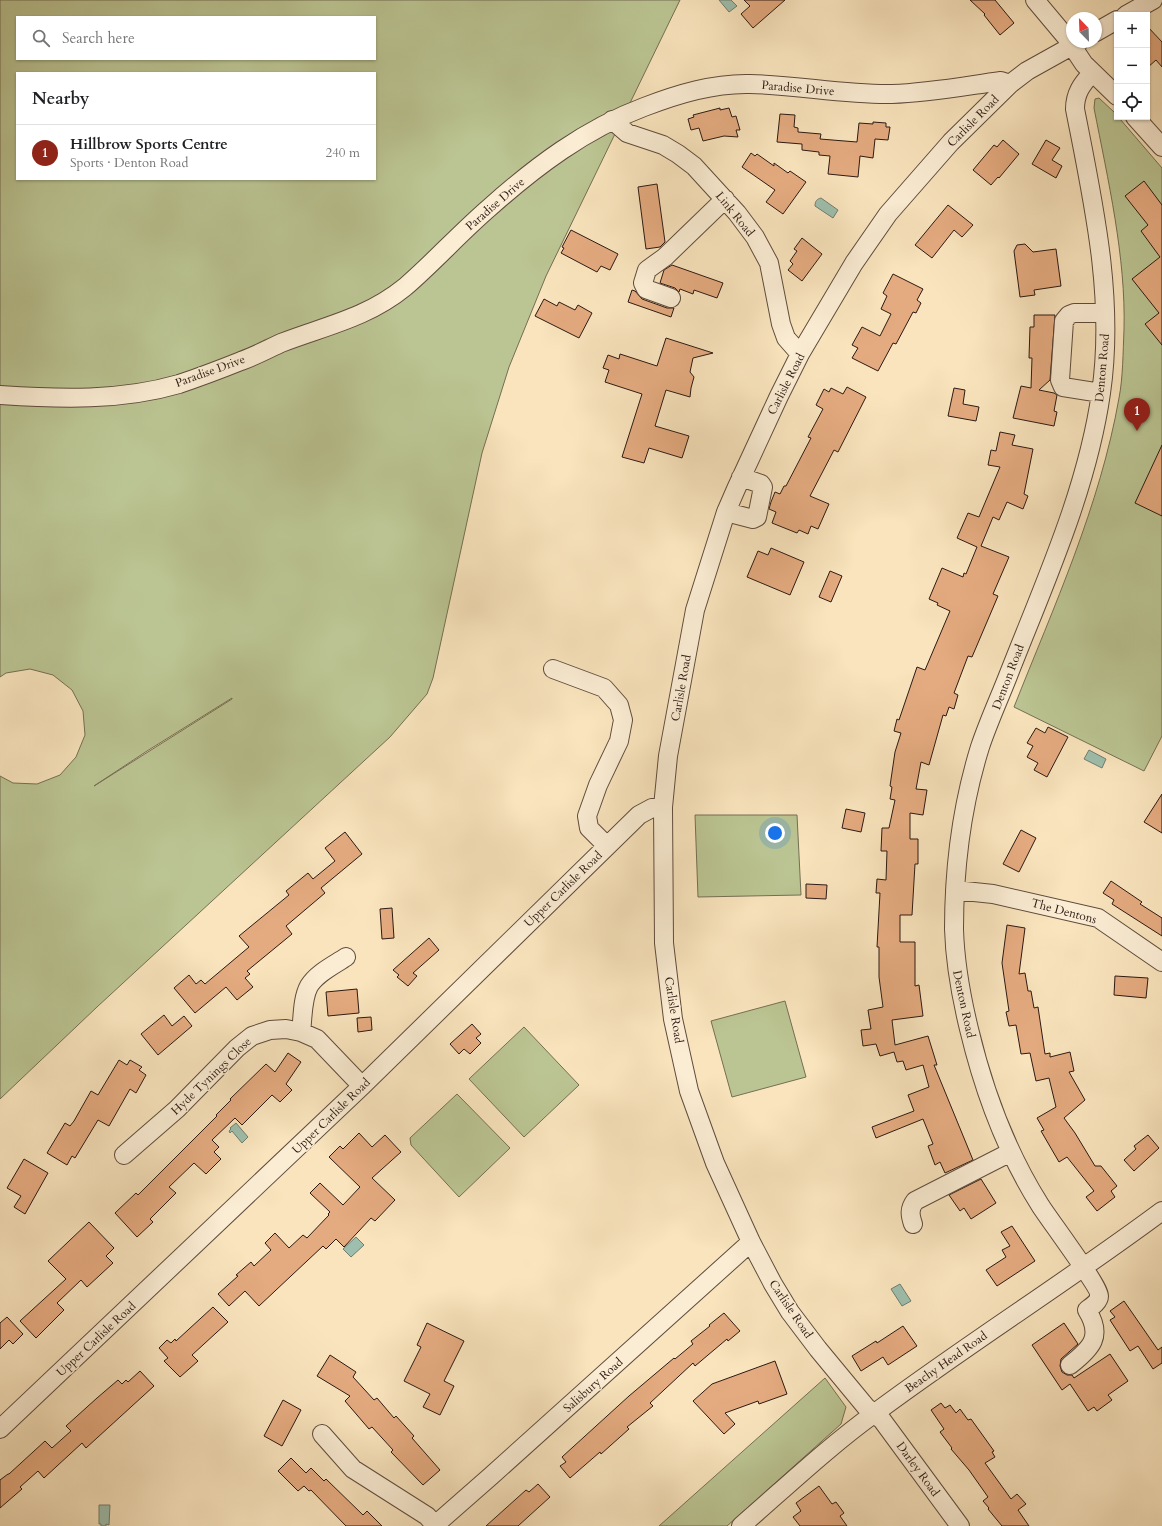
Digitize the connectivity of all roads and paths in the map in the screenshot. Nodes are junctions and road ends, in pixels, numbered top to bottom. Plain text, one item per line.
1 (1035, 0) edge
2 (1153, 0) edge
3 (1131, 12) edge
4 (1114, 22) edge
5 (1102, 29) edge
6 (1066, 37) edge
7 (1068, 48) edge
8 (1077, 48) edge
9 (1092, 73) junction
10 (1010, 84) junction
11 (1114, 93) edge
12 (612, 120) junction
13 (1138, 120) edge
14 (1162, 147) edge
15 (725, 199) junction
16 (671, 298) dead end
17 (1105, 313) junction
18 (800, 354) junction
19 (1101, 393) junction
20 (0, 395) edge
21 (741, 477) junction
22 (726, 512) junction
23 (553, 669) dead end
24 (663, 807) junction
25 (607, 846) junction
26 (955, 890) junction
27 (346, 957) dead end
28 (1162, 962) edge
29 (301, 1032) junction
30 (362, 1086) junction
31 (1011, 1152) junction
32 (124, 1155) dead end
33 (1162, 1211) edge
34 (913, 1224) dead end
35 (751, 1242) junction
36 (1083, 1267) junction
37 (1070, 1365) dead end
38 (873, 1414) junction
39 (0, 1429) edge
40 (322, 1434) dead end
41 (435, 1526) edge
42 (741, 1526) edge
43 (960, 1526) edge

1 - 6 street
2 - 3 street
4 - 5 street
7 - 10 street, Carlisle Road
8 - 9 street
9 - 11 street
9 - 17 street, Denton Road
10 - 12 street, Paradise Drive
10 - 18 street, Carlisle Road
12 - 15 street, Link Road
12 - 20 street, Paradise Drive
13 - 14 street
15 - 16 street
15 - 18 street, Link Road
17 - 19 street, Denton Road
17 - 19 street
18 - 21 street, Carlisle Road
19 - 26 street, Denton Road
21 - 22 street, Carlisle Road
21 - 22 street
22 - 24 street, Carlisle Road
23 - 25 street
24 - 25 street, Upper Carlisle Road
24 - 35 street, Carlisle Road
25 - 30 street, Upper Carlisle Road
26 - 28 street, The Dentons
26 - 31 street, Denton Road
27 - 29 street
29 - 30 street, Hyde Tynings Close
29 - 32 street, Hyde Tynings Close
30 - 39 street, Upper Carlisle Road
31 - 34 street
31 - 36 street, Denton Road
33 - 36 street, Beachy Head Road
35 - 38 street, Carlisle Road
35 - 41 street, Salisbury Road
36 - 37 street, Denton Road
36 - 38 street, Beachy Head Road
38 - 42 street, Beachy Head Road
38 - 43 street, Darley Road
40 - 41 street

